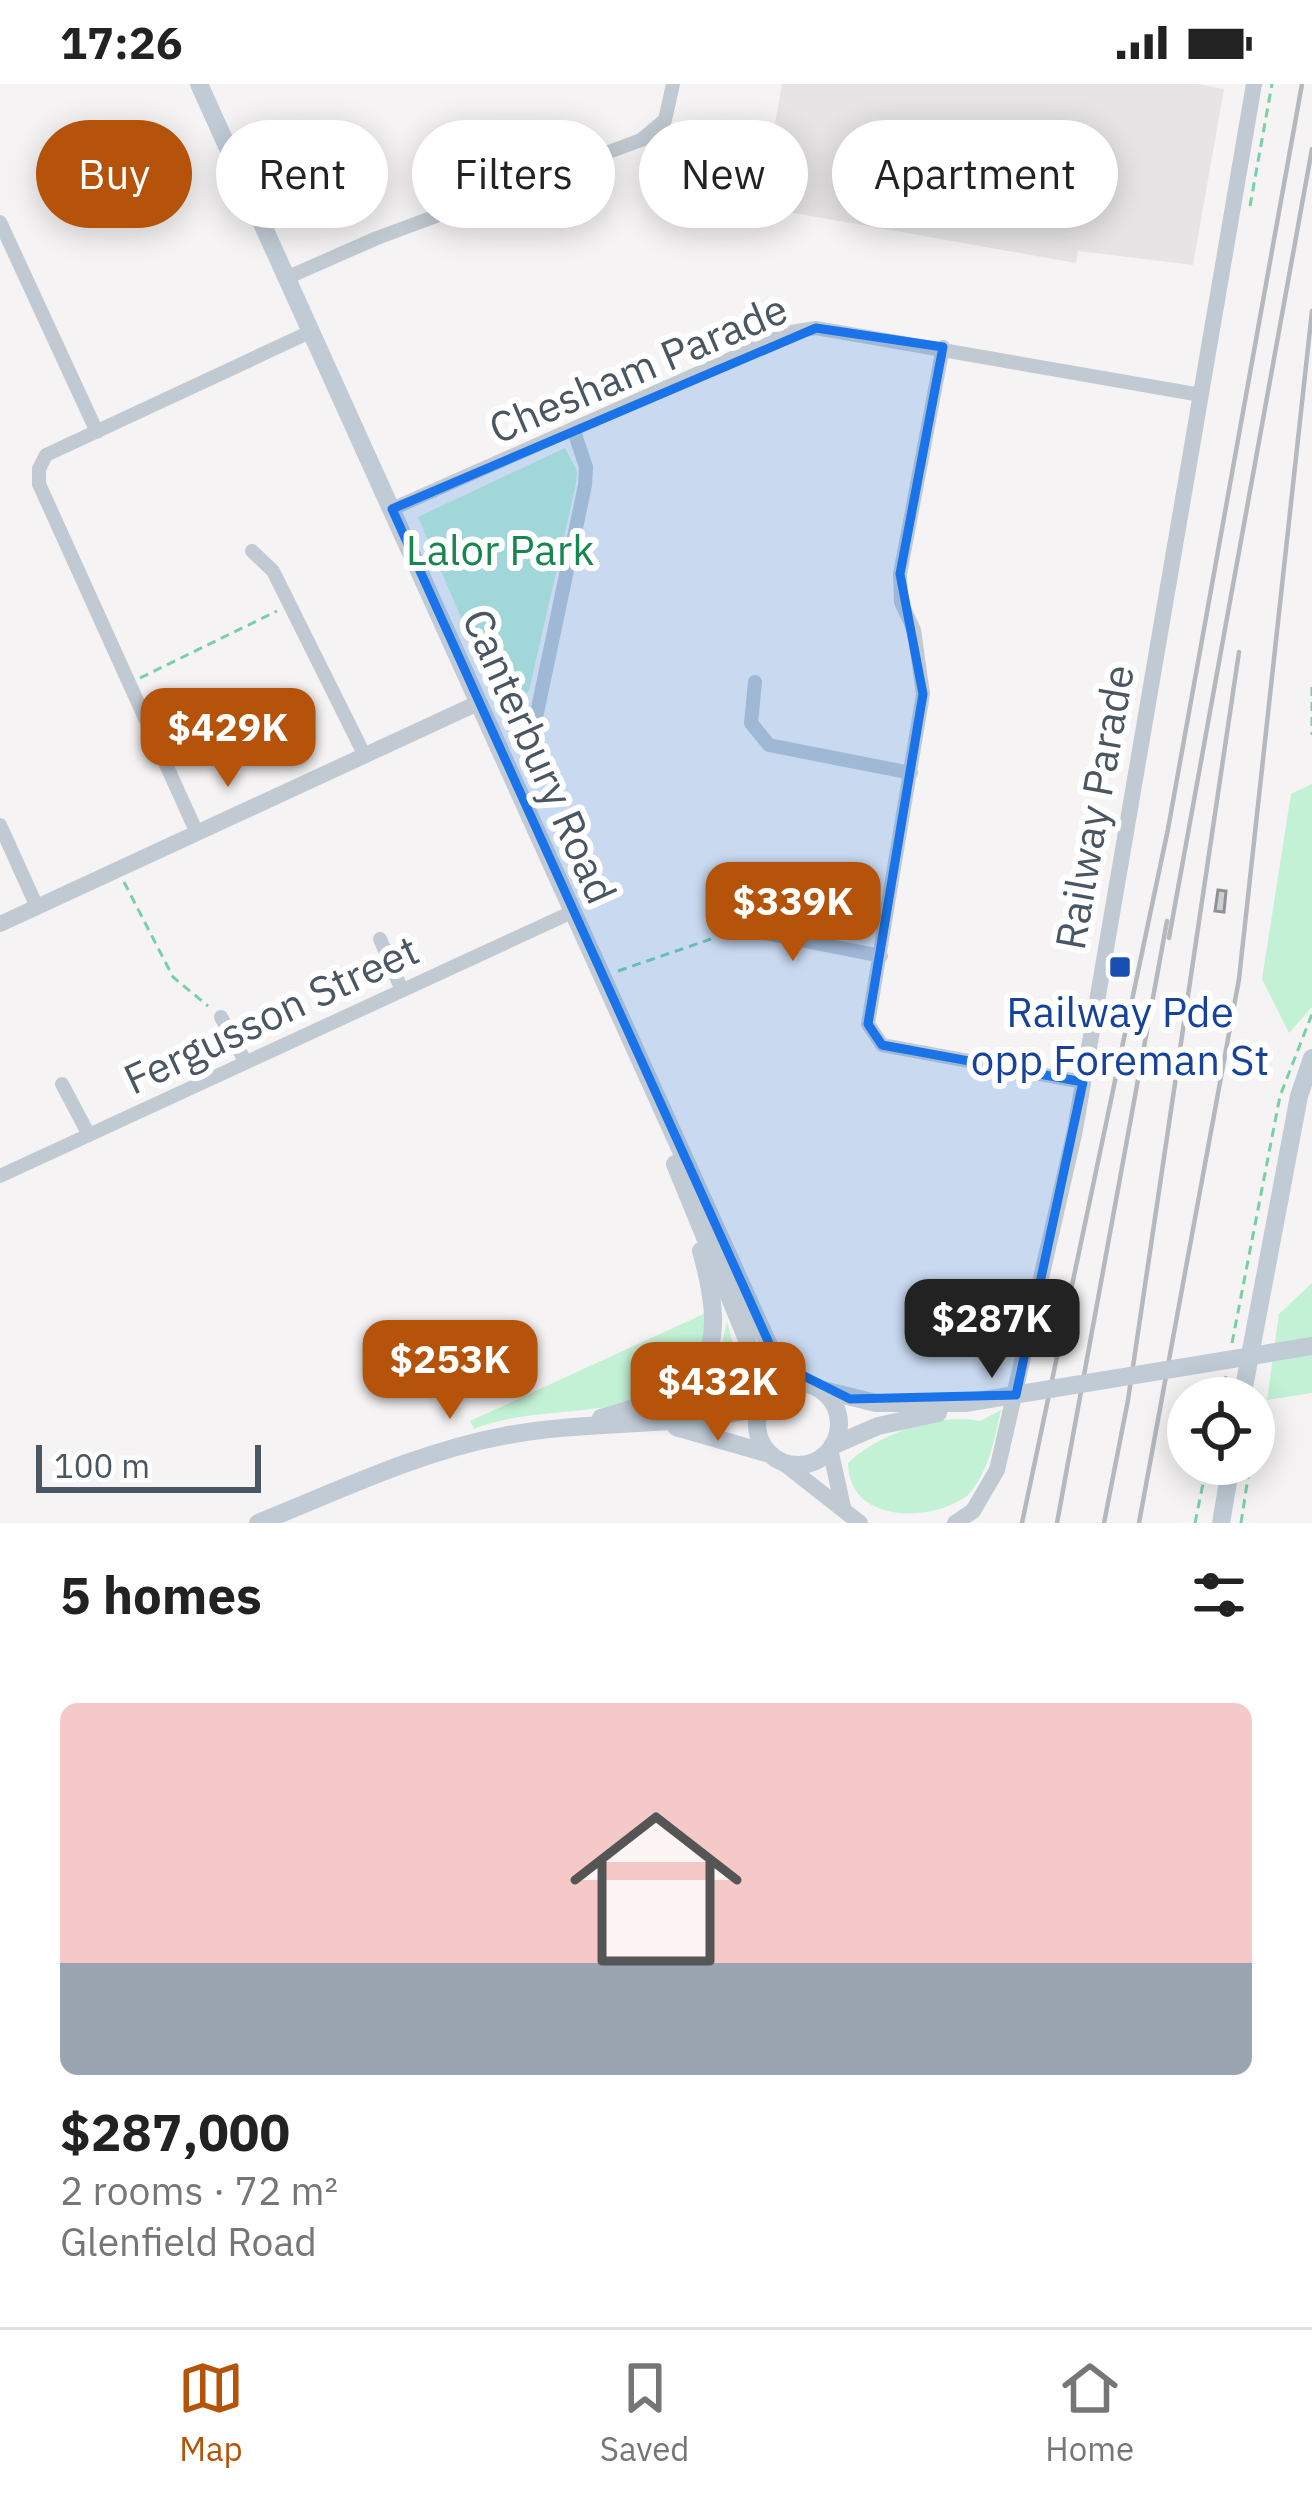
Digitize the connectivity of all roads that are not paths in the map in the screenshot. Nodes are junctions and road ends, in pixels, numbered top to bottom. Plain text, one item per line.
1 (199, 84) edge
2 (673, 84) edge
3 (1254, 84) edge
4 (1, 225) edge
5 (286, 278) junction
6 (310, 332) junction
7 (943, 347) junction
8 (1201, 395) junction
9 (574, 431) junction
10 (97, 432) junction
11 (392, 509) junction
12 (252, 551) dead end
13 (755, 682) dead end
14 (478, 703) junction
15 (536, 722) dead end
16 (365, 757) junction
17 (911, 773) junction
18 (0, 825) edge
19 (197, 833) junction
20 (37, 907) junction
21 (570, 914) junction
22 (715, 923) dead end
23 (0, 924) edge
24 (380, 939) dead end
25 (880, 956) junction
26 (401, 988) junction
27 (221, 1017) road end
28 (1312, 1058) edge
29 (244, 1061) junction
30 (638, 1064) junction
31 (1083, 1082) junction
32 (62, 1084) dead end
33 (89, 1136) junction
34 (680, 1175) junction
35 (0, 1176) edge
36 (1312, 1346) edge
37 (1254, 1377) edge
38 (813, 1386) junction
39 (962, 1404) junction
40 (762, 1405) junction
41 (664, 1424) junction
42 (573, 1426) junction
43 (831, 1448) junction
44 (778, 1459) junction
45 (1227, 1485) edge
46 (853, 1517) edge
47 (258, 1523) edge
48 (955, 1523) edge
49 (1221, 1523) edge

1 - 5 main road, Canterbury Road
2 - 5 street
3 - 8 street, Railway Parade
4 - 10 street
5 - 6 main road, Canterbury Road
6 - 10 street
6 - 11 main road, Canterbury Road
7 - 8 street, Chesham Parade
7 - 9 street, Chesham Parade
7 - 17 street
8 - 31 street, Railway Parade
9 - 11 street, Chesham Parade
9 - 15 street
10 - 19 street
11 - 14 main road, Canterbury Road
12 - 16 street
13 - 17 street
14 - 16 street
14 - 21 main road, Canterbury Road
16 - 19 street
17 - 25 street
18 - 20 street
19 - 20 street
20 - 23 street
21 - 26 street, Fergusson Street
21 - 30 main road, Canterbury Road
22 - 25 street
24 - 26 street
25 - 31 street
26 - 29 street, Fergusson Street
27 - 29 street
28 - 37 main road
29 - 33 street, Fergusson Street
30 - 34 main road, Canterbury Road
30 - 38 main road, Canterbury Road
31 - 48 street, Railway Parade
32 - 33 street
33 - 35 street, Fergusson Street
34 - 40 main road, Canterbury Road
34 - 42 main road
36 - 39 main road, bridge
38 - 39 main road
38 - 40 main road
38 - 43 main road
39 - 43 main road
40 - 41 main road
40 - 44 main road
41 - 42 main road
41 - 44 main road
42 - 47 main road
43 - 44 main road
43 - 46 street
44 - 46 street
45 - 49 main road

